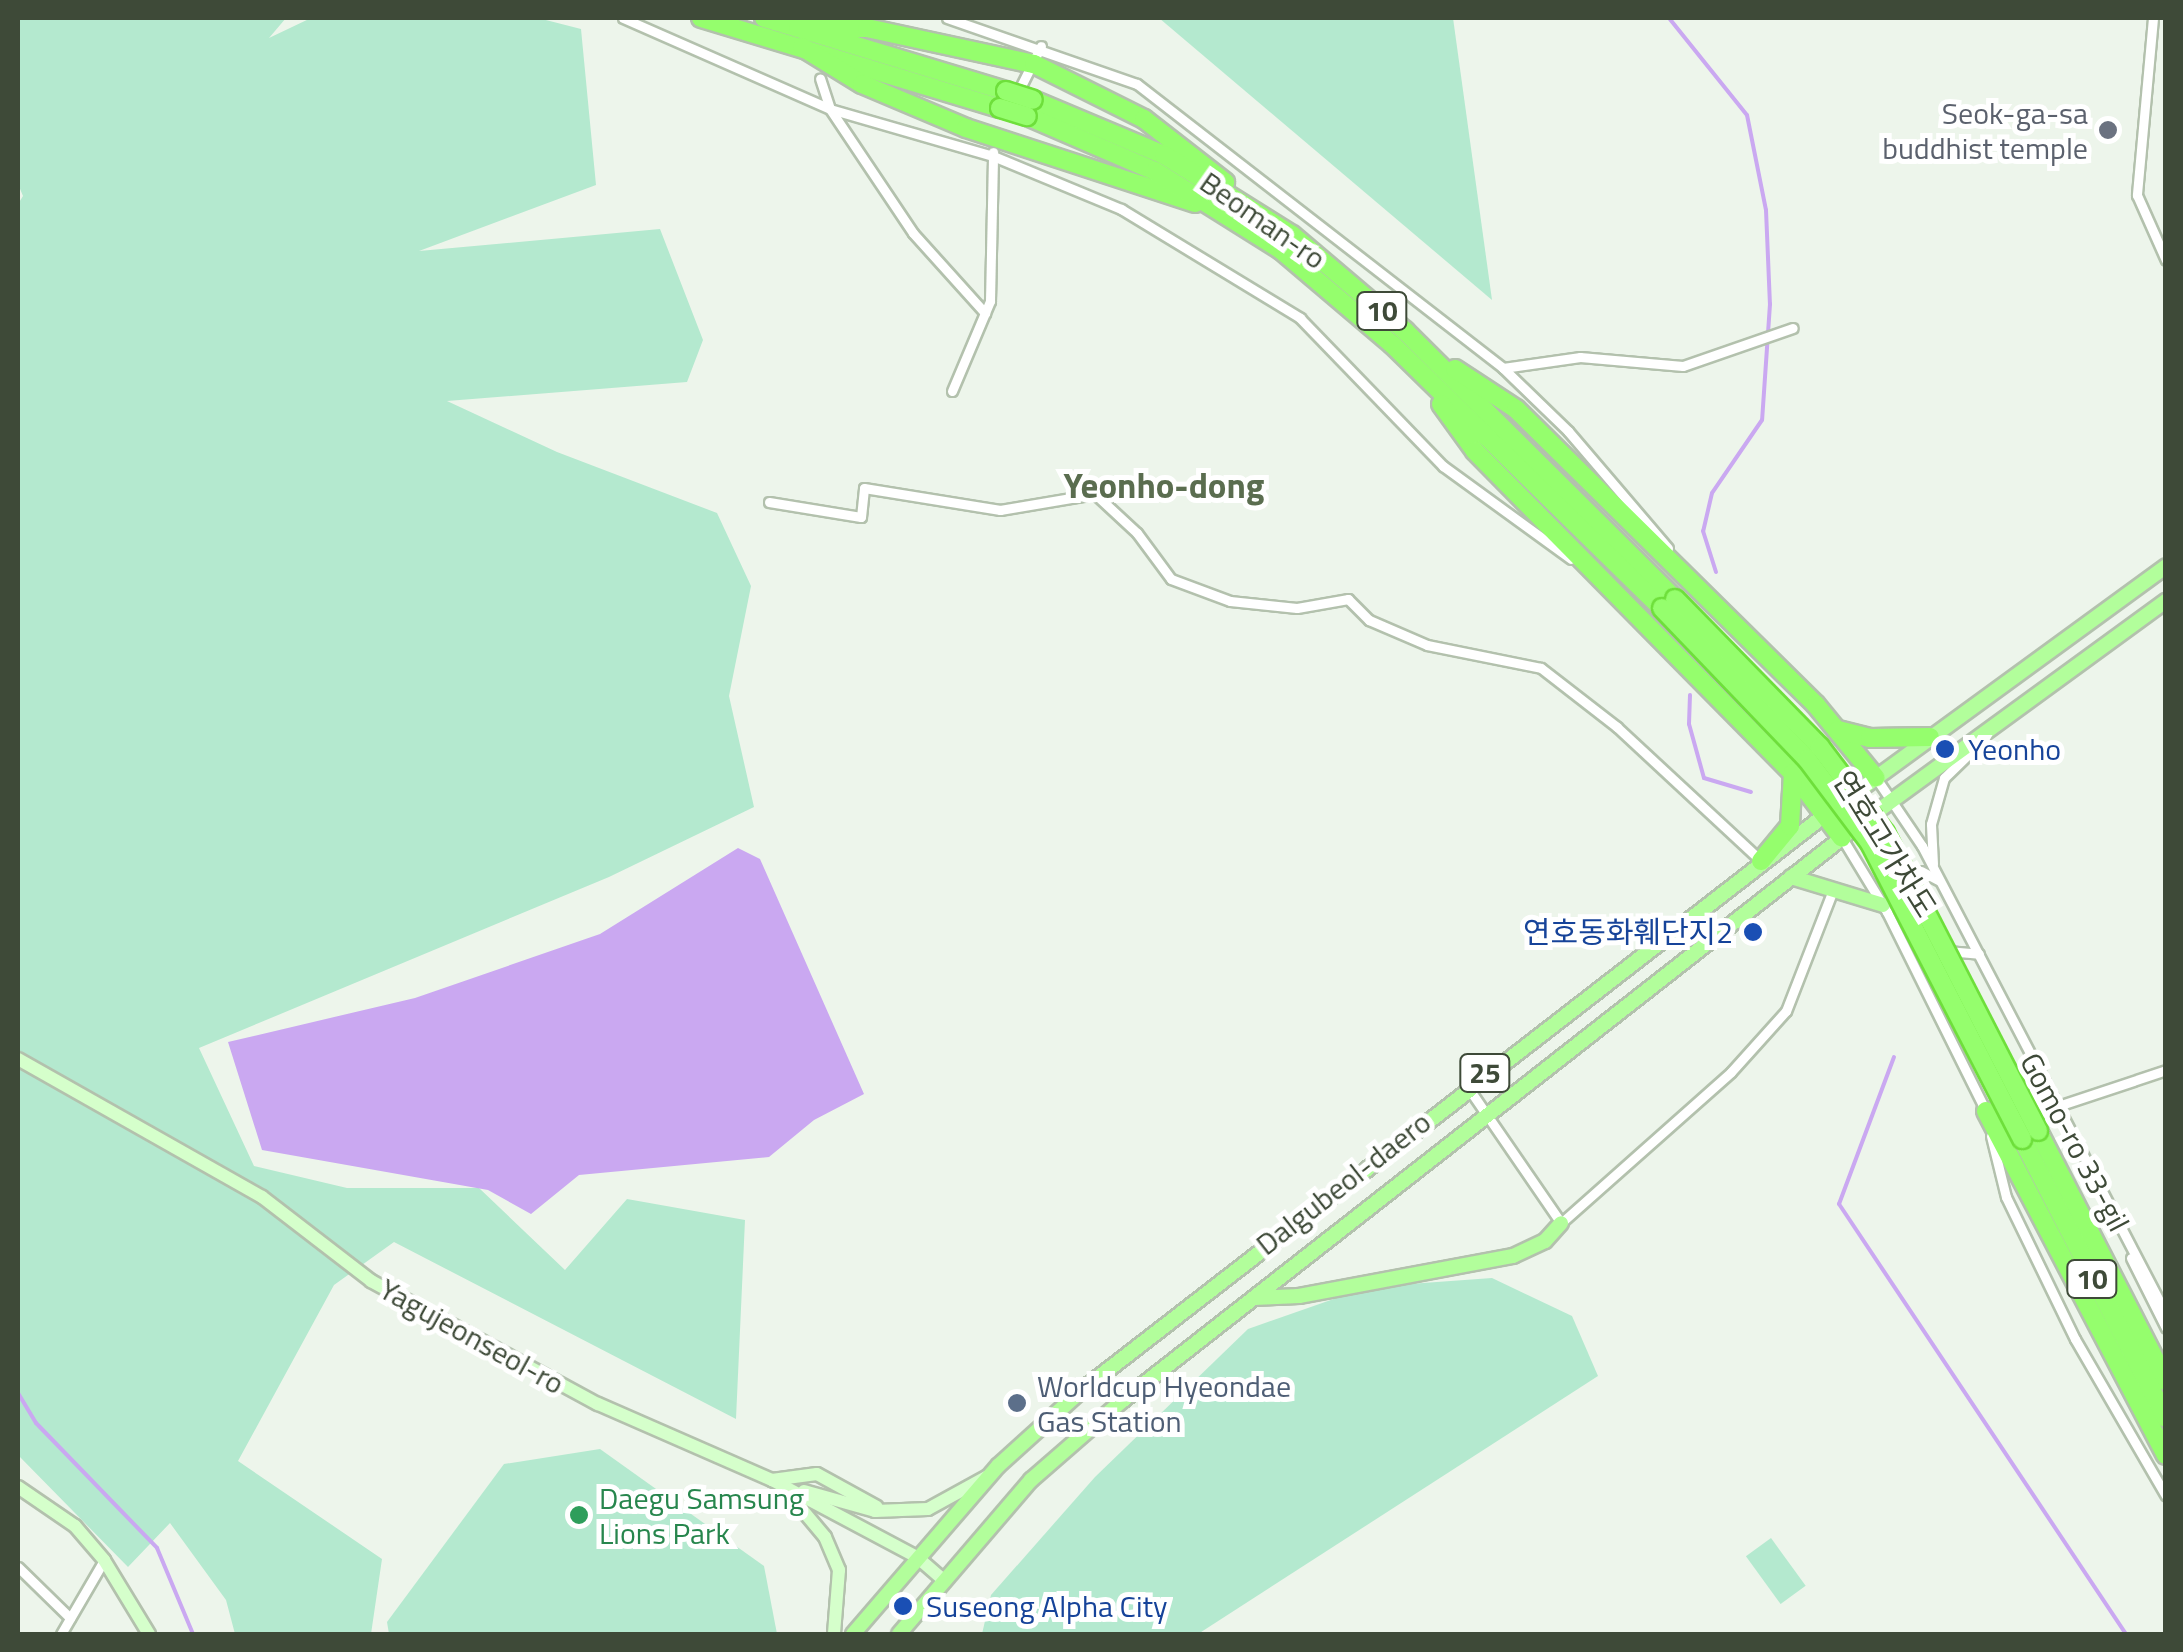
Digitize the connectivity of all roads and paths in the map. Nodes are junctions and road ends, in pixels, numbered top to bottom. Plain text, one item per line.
1 (623, 18) edge
2 (701, 18) edge
3 (764, 18) edge
4 (948, 18) edge
5 (2153, 18) edge
6 (798, 28) junction
7 (802, 47) junction
8 (1038, 55) junction
9 (820, 80) dead end
10 (1003, 99) junction
11 (830, 109) junction
12 (994, 146) junction
13 (1242, 210) junction
14 (2166, 260) edge
15 (985, 313) junction
16 (1793, 328) dead end
17 (1414, 353) junction
18 (1504, 368) junction
19 (952, 391) dead end
20 (769, 502) dead end
21 (2166, 566) edge
22 (1611, 588) junction
23 (2166, 601) edge
24 (1669, 603) joint
25 (1718, 608) junction
26 (2028, 697) junction
27 (1838, 730) junction
28 (1930, 737) junction
29 (1793, 773) junction
30 (1876, 778) junction
31 (1890, 801) junction
32 (1827, 814) junction
33 (1842, 838) junction
34 (1761, 862) junction
35 (1933, 866) junction
36 (1791, 878) junction
37 (1942, 883) junction
38 (1833, 890) junction
39 (1887, 912) junction
40 (1906, 949) junction
41 (1979, 954) junction
42 (18, 1059) edge
43 (2166, 1070) edge
44 (1468, 1086) junction
45 (2058, 1106) junction
46 (1986, 1111) junction
47 (1488, 1115) junction
48 (2030, 1134) junction
49 (1561, 1223) junction
50 (2120, 1227) junction
51 (1253, 1298) junction
52 (2166, 1314) edge
53 (2166, 1328) edge
54 (2166, 1381) edge
55 (2166, 1418) edge
56 (2166, 1455) edge
57 (990, 1475) junction
58 (776, 1482) junction
59 (18, 1487) edge
60 (2166, 1496) edge
61 (918, 1556) junction
62 (104, 1560) junction
63 (18, 1568) edge
64 (945, 1581) junction
65 (70, 1618) junction
66 (61, 1634) edge
67 (149, 1634) edge
68 (834, 1634) edge
69 (853, 1634) edge
70 (899, 1634) edge

1 - 11 street
2 - 7 highway, 10
3 - 6 highway, 10
4 - 8 street
5 - 14 street
6 - 8 highway
6 - 10 highway, 10
7 - 10 highway, 10
7 - 12 highway
8 - 12 street
8 - 13 highway
8 - 18 street
9 - 11 street
10 - 13 highway, Beoman-ro / 10, bridge
11 - 12 street
11 - 15 street
12 - 13 highway
12 - 15 street
12 - 22 street
13 - 17 highway, Beoman-ro / 10
15 - 19 street
16 - 18 street
17 - 22 highway
17 - 24 highway, Beoman-ro / 10
17 - 25 highway
18 - 25 street
20 - 34 street
21 - 28 main road, Dalgubeol-daero / 25
22 - 29 highway
23 - 26 main road, Dalgubeol-daero / 25
24 - 48 highway, 연호고가차도 / 10, bridge
25 - 27 highway
26 - 31 main road, Dalgubeol-daero / 25
26 - 35 street
27 - 28 highway
27 - 30 highway
28 - 30 main road, Dalgubeol-daero / 25
29 - 32 highway
29 - 34 highway
30 - 31 street, Gomo-ro 33-gil
30 - 32 main road, Dalgubeol-daero / 25
31 - 33 main road, Dalgubeol-daero / 25
31 - 35 street, Gomo-ro 33-gil
32 - 33 highway
32 - 34 main road, Dalgubeol-daero / 25
33 - 36 main road, Dalgubeol-daero / 25
33 - 39 street
34 - 44 main road, Dalgubeol-daero / 25
35 - 37 street, Gomo-ro 33-gil
36 - 38 main road
36 - 47 main road, Dalgubeol-daero / 25
37 - 39 street
37 - 41 street, Gomo-ro 33-gil
38 - 39 main road
38 - 49 street
39 - 40 street
40 - 41 street
40 - 46 street
41 - 45 street, Gomo-ro 33-gil
42 - 58 main road, Yagujeonseol-ro
43 - 45 street
44 - 47 street
44 - 57 main road, Dalgubeol-daero / 25
45 - 50 street, Gomo-ro 33-gil
46 - 56 highway
46 - 60 street
47 - 49 street
47 - 51 main road, Dalgubeol-daero / 25
48 - 54 highway, 10
48 - 55 highway, 10
49 - 51 main road
50 - 52 street, Gomo-ro 33-gil
50 - 53 street
51 - 64 main road, Dalgubeol-daero / 25
57 - 58 main road
57 - 61 main road, Dalgubeol-daero / 25
58 - 61 main road, Yagujeonseol-ro
58 - 68 main road
59 - 62 main road
61 - 64 main road, Yagujeonseol-ro
61 - 69 main road, Dalgubeol-daero / 25
62 - 65 street
62 - 67 main road
63 - 65 street
64 - 70 main road, Dalgubeol-daero / 25
65 - 66 street

